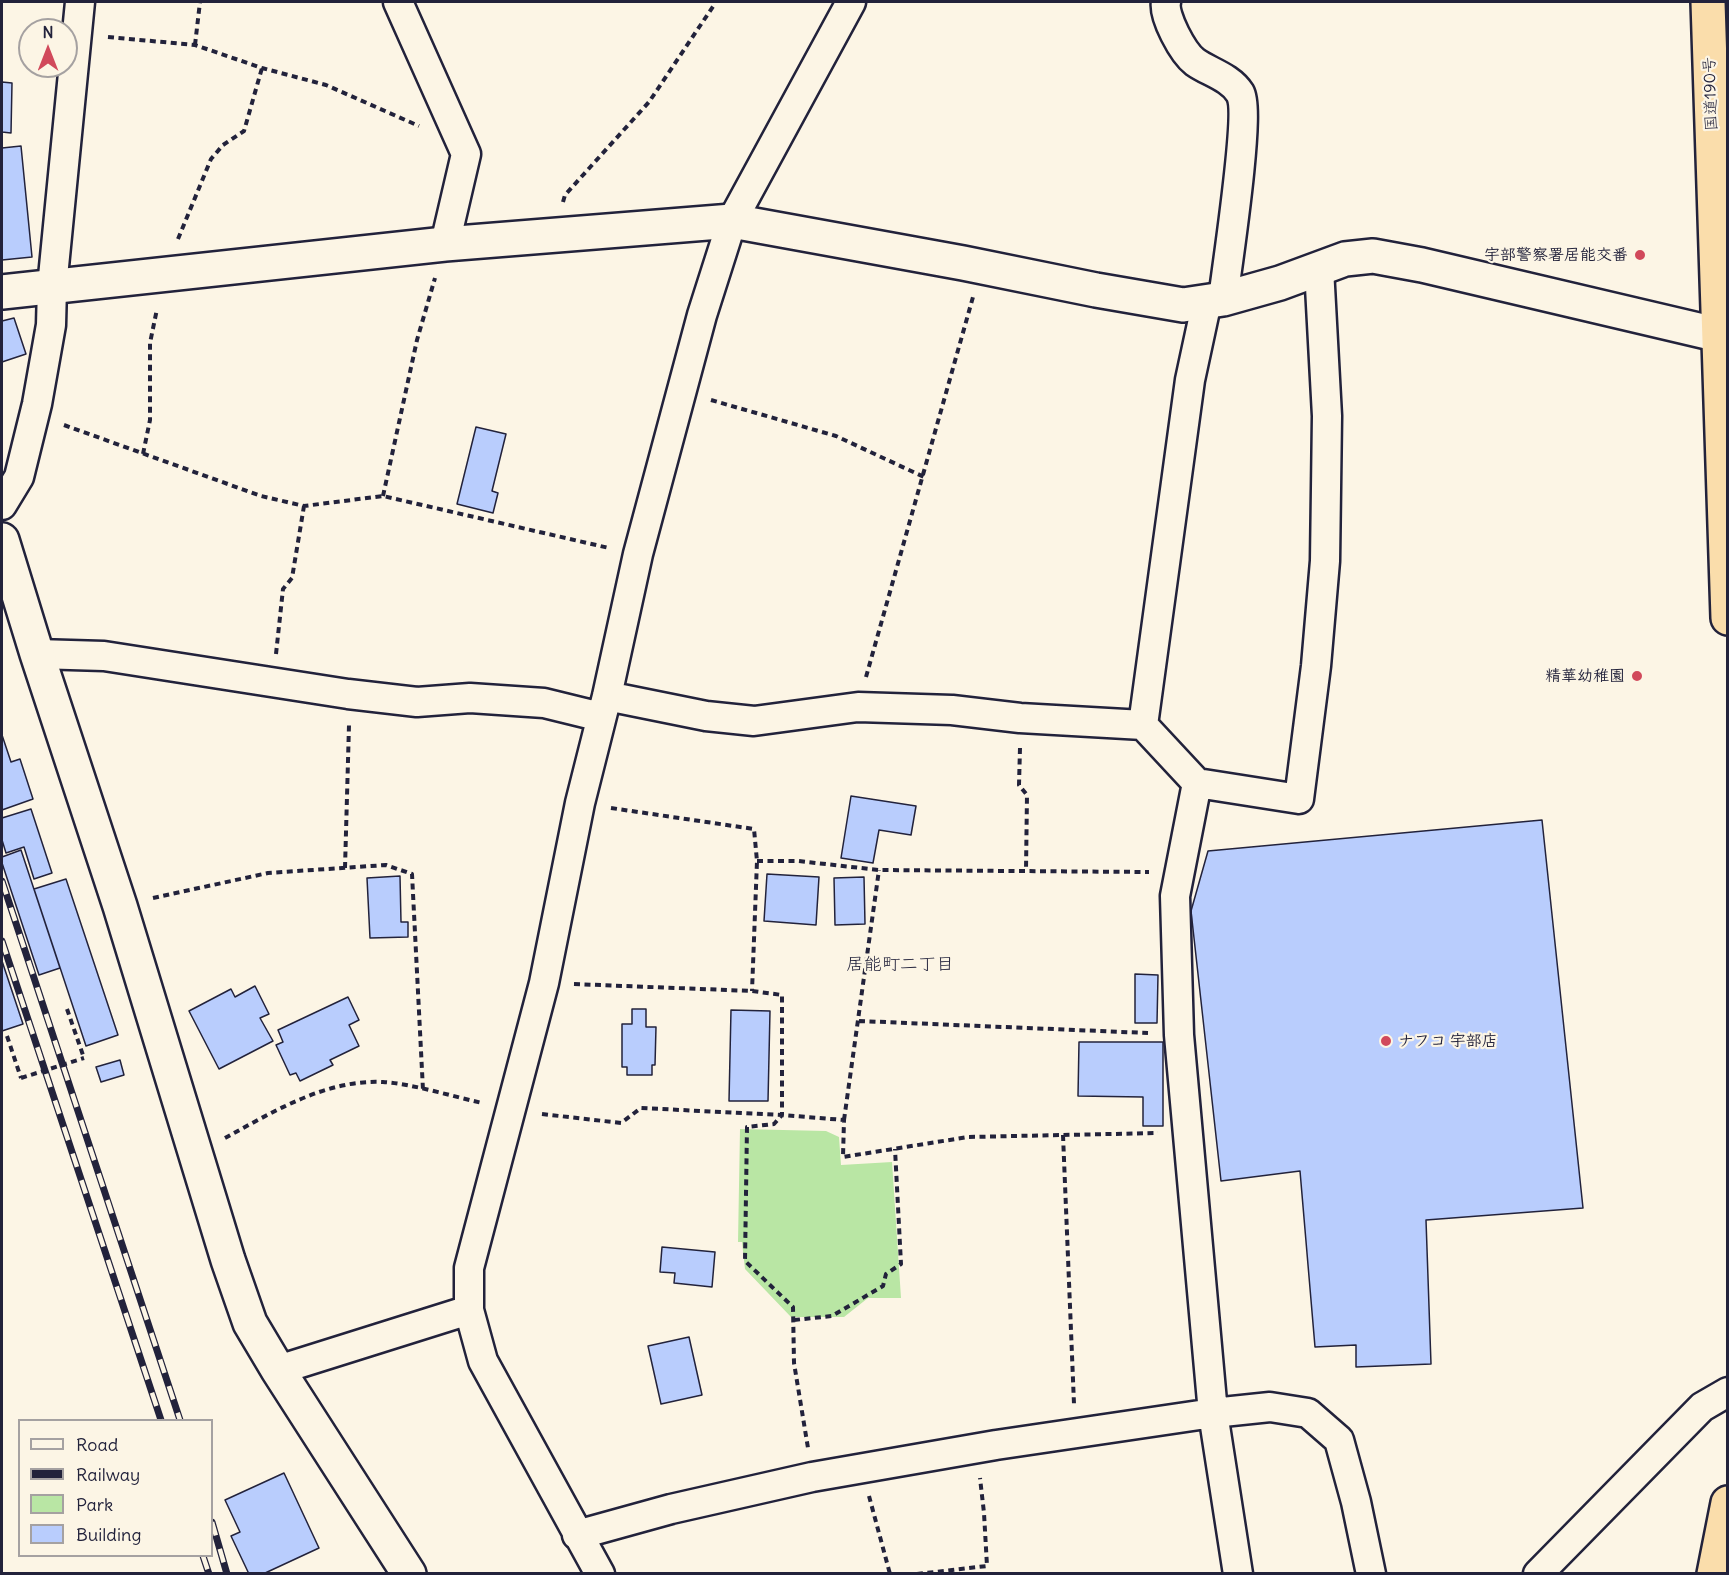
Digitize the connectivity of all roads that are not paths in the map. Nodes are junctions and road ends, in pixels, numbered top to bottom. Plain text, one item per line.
1 (80, 2) edge
2 (398, 2) edge
3 (851, 2) edge
4 (1166, 2) edge
5 (1708, 2) edge
6 (732, 220) junction
7 (445, 244) junction
8 (1319, 268) junction
9 (52, 287) junction
10 (2, 292) edge
11 (1215, 300) junction
12 (1723, 336) edge
13 (2, 505) edge
14 (2, 540) edge
15 (1728, 618) edge
16 (37, 654) junction
17 (604, 706) junction
18 (1143, 725) junction
19 (1197, 783) junction
20 (469, 1310) junction
21 (278, 1370) junction
22 (1728, 1392) edge
23 (1213, 1413) junction
24 (1728, 1503) edge
25 (578, 1535) junction
26 (409, 1574) edge
27 (600, 1574) edge
28 (1239, 1574) edge
29 (1371, 1574) edge
30 (1538, 1574) edge
31 (1714, 1574) edge

1 - 9 street
2 - 7 street
3 - 6 street
4 - 11 street
5 - 12 highway, 国道190号
6 - 7 street
6 - 11 street
6 - 17 street
7 - 9 street
8 - 11 street
8 - 12 street
8 - 19 street
9 - 10 street
9 - 13 street
11 - 18 street
12 - 15 highway, 国道190号
14 - 16 street
16 - 17 street
16 - 21 street
17 - 18 street
17 - 20 street
18 - 19 street
19 - 23 street
20 - 21 street
20 - 25 street
21 - 26 street
22 - 30 street
23 - 25 street
23 - 28 street
23 - 29 street
24 - 31 highway
25 - 27 street

